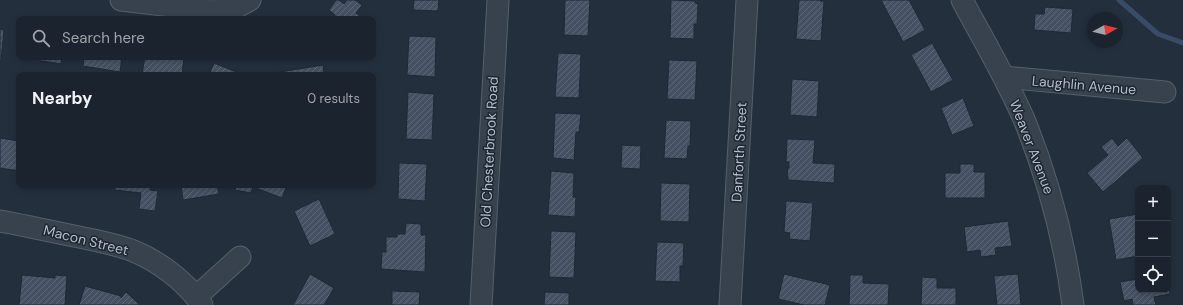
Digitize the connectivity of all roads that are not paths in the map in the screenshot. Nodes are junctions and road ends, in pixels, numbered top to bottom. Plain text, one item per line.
1 (122, 0) edge
2 (250, 0) edge
3 (498, 0) edge
4 (747, 0) edge
5 (962, 0) edge
6 (1004, 77) junction
7 (1165, 92) dead end
8 (0, 221) edge
9 (240, 257) dead end
10 (199, 301) edge
11 (481, 305) edge
12 (730, 305) edge
13 (1073, 305) edge

1 - 2 street
3 - 11 street, Old Chesterbrook Road
4 - 12 street, Danforth Street
5 - 6 street, Weaver Avenue
6 - 7 street, Laughlin Avenue
6 - 13 street, Weaver Avenue
8 - 10 street, Macon Street
9 - 10 street

